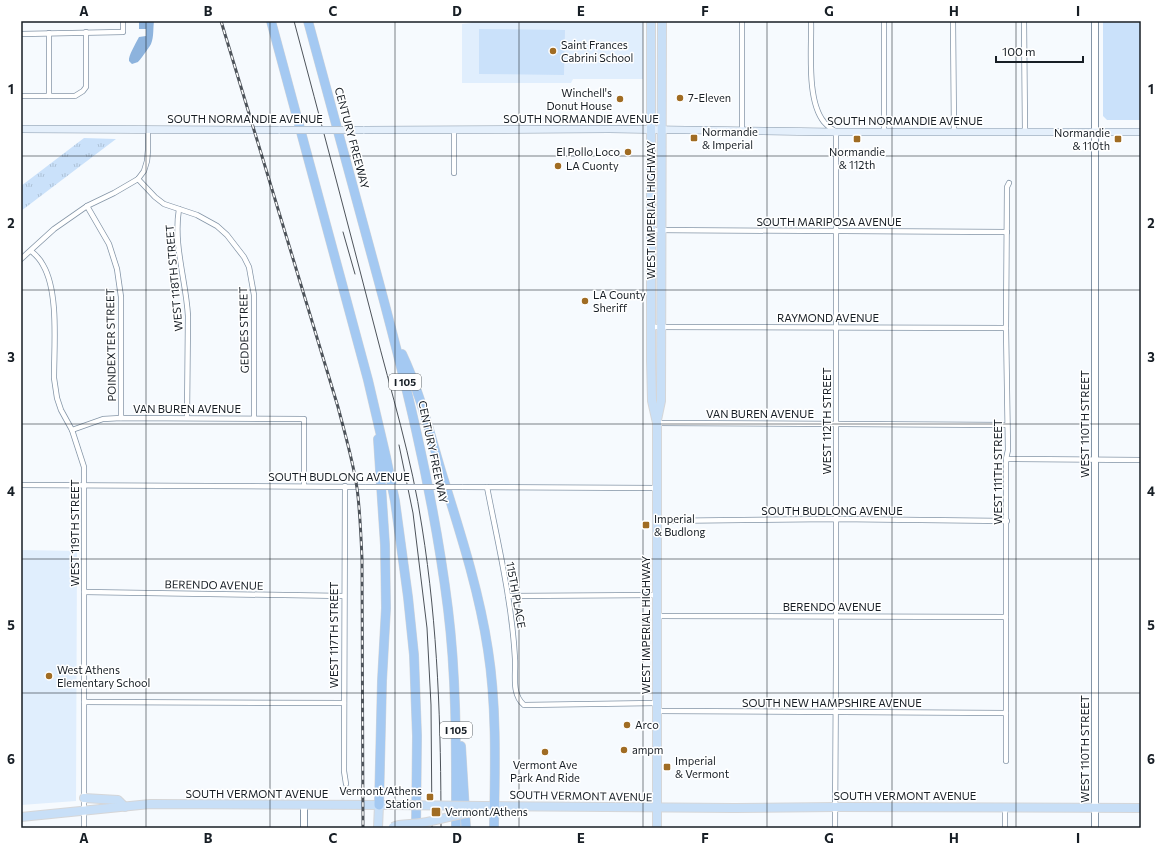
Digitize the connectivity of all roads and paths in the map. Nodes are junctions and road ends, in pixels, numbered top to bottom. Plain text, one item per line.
1 (123, 21) edge
2 (271, 21) edge
3 (308, 21) edge
4 (651, 21) edge
5 (662, 21) edge
6 (742, 21) edge
7 (812, 21) edge
8 (884, 21) edge
9 (953, 21) edge
10 (1024, 21) edge
11 (1095, 21) edge
12 (86, 32) junction
13 (49, 33) junction
14 (21, 34) edge
15 (21, 96) edge
16 (49, 96) junction
17 (21, 129) edge
18 (148, 130) junction
19 (454, 130) junction
20 (652, 130) junction
21 (662, 130) junction
22 (742, 131) junction
23 (836, 132) junction
24 (884, 132) junction
25 (954, 132) junction
26 (1025, 132) junction
27 (1095, 132) junction
28 (1141, 132) edge
29 (454, 173) dead end
30 (138, 180) junction
31 (1009, 183) dead end
32 (87, 206) junction
33 (179, 209) junction
34 (651, 230) junction
35 (662, 230) junction
36 (835, 232) junction
37 (1007, 232) junction
38 (31, 251) junction
39 (21, 259) edge
40 (651, 327) junction
41 (662, 327) junction
42 (835, 327) junction
43 (1006, 328) junction
44 (394, 336) junction
45 (651, 344) junction
46 (661, 401) junction
47 (376, 411) junction
48 (187, 417) junction
49 (121, 418) junction
50 (254, 418) junction
51 (657, 423) junction
52 (836, 423) junction
53 (1007, 424) junction
54 (72, 430) junction
55 (1006, 459) junction
56 (1095, 460) junction
57 (1141, 460) edge
58 (21, 485) edge
59 (84, 485) junction
60 (304, 486) junction
61 (345, 486) junction
62 (486, 487) junction
63 (657, 488) junction
64 (835, 519) junction
65 (1007, 520) junction
66 (657, 521) junction
67 (84, 592) junction
68 (657, 594) junction
69 (344, 596) junction
70 (508, 596) junction
71 (657, 616) junction
72 (836, 616) junction
73 (1006, 617) junction
74 (451, 633) junction
75 (84, 702) junction
76 (344, 703) junction
77 (524, 705) joint
78 (657, 707) junction
79 (836, 711) junction
80 (1006, 713) junction
81 (1006, 761) dead end
82 (346, 784) dead end
83 (84, 798) junction
84 (304, 805) junction
85 (379, 805) junction
86 (494, 806) junction
87 (125, 807) junction
88 (836, 807) junction
89 (1005, 807) junction
90 (483, 808) junction
91 (657, 808) junction
92 (1095, 808) junction
93 (1141, 808) edge
94 (84, 811) junction
95 (23, 817) edge
96 (392, 827) edge
97 (84, 828) edge
98 (304, 828) edge
99 (378, 828) edge
100 (416, 828) edge
101 (456, 828) edge
102 (466, 828) edge
103 (494, 828) edge
104 (657, 828) edge
105 (835, 828) edge
106 (1005, 828) edge
107 (1095, 828) edge

1 - 12 street
2 - 47 highway
3 - 44 highway, CENTURY FREEWAY / I 105
4 - 20 main road, WEST IMPERIAL HIGHWAY
5 - 21 main road, WEST IMPERIAL HIGHWAY
6 - 22 street
7 - 23 street
8 - 24 street
9 - 25 street
10 - 26 street
11 - 27 street, WEST 110TH STREET
12 - 13 street
12 - 16 street
13 - 14 street
13 - 16 street
15 - 16 street
17 - 18 main road, SOUTH NORMANDIE AVENUE
18 - 19 main road, SOUTH NORMANDIE AVENUE, bridge
18 - 30 street
19 - 20 main road, SOUTH NORMANDIE AVENUE
19 - 29 street
20 - 21 main road, SOUTH NORMANDIE AVENUE
20 - 34 main road, WEST IMPERIAL HIGHWAY
21 - 22 main road, SOUTH NORMANDIE AVENUE
21 - 35 main road, WEST IMPERIAL HIGHWAY
22 - 23 main road, SOUTH NORMANDIE AVENUE
23 - 24 main road, SOUTH NORMANDIE AVENUE
23 - 36 street, WEST 112TH STREET
24 - 25 main road, SOUTH NORMANDIE AVENUE
25 - 26 main road, SOUTH NORMANDIE AVENUE
26 - 27 main road, SOUTH NORMANDIE AVENUE
27 - 28 main road, SOUTH NORMANDIE AVENUE
27 - 56 street, WEST 110TH STREET
30 - 32 street
30 - 33 street, GEDDES STREET
31 - 37 street, WEST 111TH STREET
32 - 38 street
32 - 49 street, POINDEXTER STREET
33 - 48 street, WEST 118TH STREET
33 - 50 street, GEDDES STREET
34 - 35 street, SOUTH MARIPOSA AVENUE
34 - 40 main road, WEST IMPERIAL HIGHWAY
35 - 36 street, SOUTH MARIPOSA AVENUE
35 - 41 main road, WEST IMPERIAL HIGHWAY
36 - 37 street, SOUTH MARIPOSA AVENUE
36 - 42 street, WEST 112TH STREET
37 - 43 street, WEST 111TH STREET
38 - 39 street
38 - 54 street, WEST 119TH STREET
40 - 41 street, RAYMOND AVENUE
40 - 45 main road, WEST IMPERIAL HIGHWAY
41 - 42 street, RAYMOND AVENUE
41 - 46 main road, WEST IMPERIAL HIGHWAY
42 - 43 street, RAYMOND AVENUE
42 - 52 street, WEST 112TH STREET
43 - 53 street, WEST 111TH STREET
44 - 74 highway, CENTURY FREEWAY / I 105
44 - 86 highway
45 - 46 main road
45 - 51 main road, WEST IMPERIAL HIGHWAY
46 - 51 main road, WEST IMPERIAL HIGHWAY
47 - 85 highway
47 - 100 highway
48 - 49 street, VAN BUREN AVENUE
48 - 50 street, VAN BUREN AVENUE
49 - 54 street, VAN BUREN AVENUE
50 - 60 street, VAN BUREN AVENUE
51 - 52 street, VAN BUREN AVENUE
51 - 63 main road, WEST IMPERIAL HIGHWAY
52 - 53 street, VAN BUREN AVENUE
52 - 64 street, WEST 112TH STREET
53 - 55 street, WEST 111TH STREET
54 - 59 street, WEST 119TH STREET
55 - 56 street
55 - 65 street, WEST 111TH STREET
56 - 57 street
56 - 92 street, WEST 110TH STREET
58 - 59 street, SOUTH BUDLONG AVENUE
59 - 60 street, SOUTH BUDLONG AVENUE
59 - 67 street, WEST 119TH STREET
60 - 61 street, SOUTH BUDLONG AVENUE
61 - 62 street, SOUTH BUDLONG AVENUE, bridge
61 - 69 street, WEST 117TH STREET
62 - 63 street, SOUTH BUDLONG AVENUE
62 - 70 street, 115TH PLACE
63 - 66 main road, WEST IMPERIAL HIGHWAY
64 - 65 street, SOUTH BUDLONG AVENUE
64 - 66 street, SOUTH BUDLONG AVENUE
64 - 72 street, WEST 112TH STREET
65 - 73 street, WEST 111TH STREET
66 - 68 main road, WEST IMPERIAL HIGHWAY
67 - 69 street, BERENDO AVENUE
67 - 75 street, WEST 119TH STREET
68 - 70 street
68 - 71 main road, WEST IMPERIAL HIGHWAY
69 - 76 street, WEST 117TH STREET
70 - 77 street, 115TH PLACE
71 - 72 street, BERENDO AVENUE
71 - 78 main road, WEST IMPERIAL HIGHWAY
72 - 73 street, BERENDO AVENUE
72 - 79 street, WEST 112TH STREET
73 - 80 street, WEST 111TH STREET
74 - 101 highway, CENTURY FREEWAY / I 105
74 - 102 highway
75 - 76 street
75 - 83 street, WEST 119TH STREET
76 - 82 street, WEST 117TH STREET
77 - 78 street, SOUTH NEW HAMPSHIRE AVENUE
78 - 79 street, SOUTH NEW HAMPSHIRE AVENUE
78 - 91 main road, WEST IMPERIAL HIGHWAY
79 - 80 street, SOUTH NEW HAMPSHIRE AVENUE
79 - 88 street, WEST 112TH STREET
80 - 81 street, WEST 111TH STREET
83 - 87 main road
83 - 94 street, WEST 119TH STREET
84 - 85 main road, SOUTH VERMONT AVENUE
84 - 87 main road, SOUTH VERMONT AVENUE
84 - 98 street
85 - 90 main road, SOUTH VERMONT AVENUE, bridge
85 - 99 main road
86 - 90 main road, SOUTH VERMONT AVENUE
86 - 91 main road, SOUTH VERMONT AVENUE
86 - 103 highway
87 - 94 main road, SOUTH VERMONT AVENUE
88 - 89 main road, SOUTH VERMONT AVENUE
88 - 91 main road, SOUTH VERMONT AVENUE
88 - 105 street, WEST 112TH STREET
89 - 92 main road, SOUTH VERMONT AVENUE
89 - 106 street
90 - 96 main road, bridge
91 - 104 main road, WEST IMPERIAL HIGHWAY
92 - 93 main road, SOUTH VERMONT AVENUE
92 - 107 street, WEST 110TH STREET
94 - 95 main road, SOUTH VERMONT AVENUE
94 - 97 street, WEST 119TH STREET

